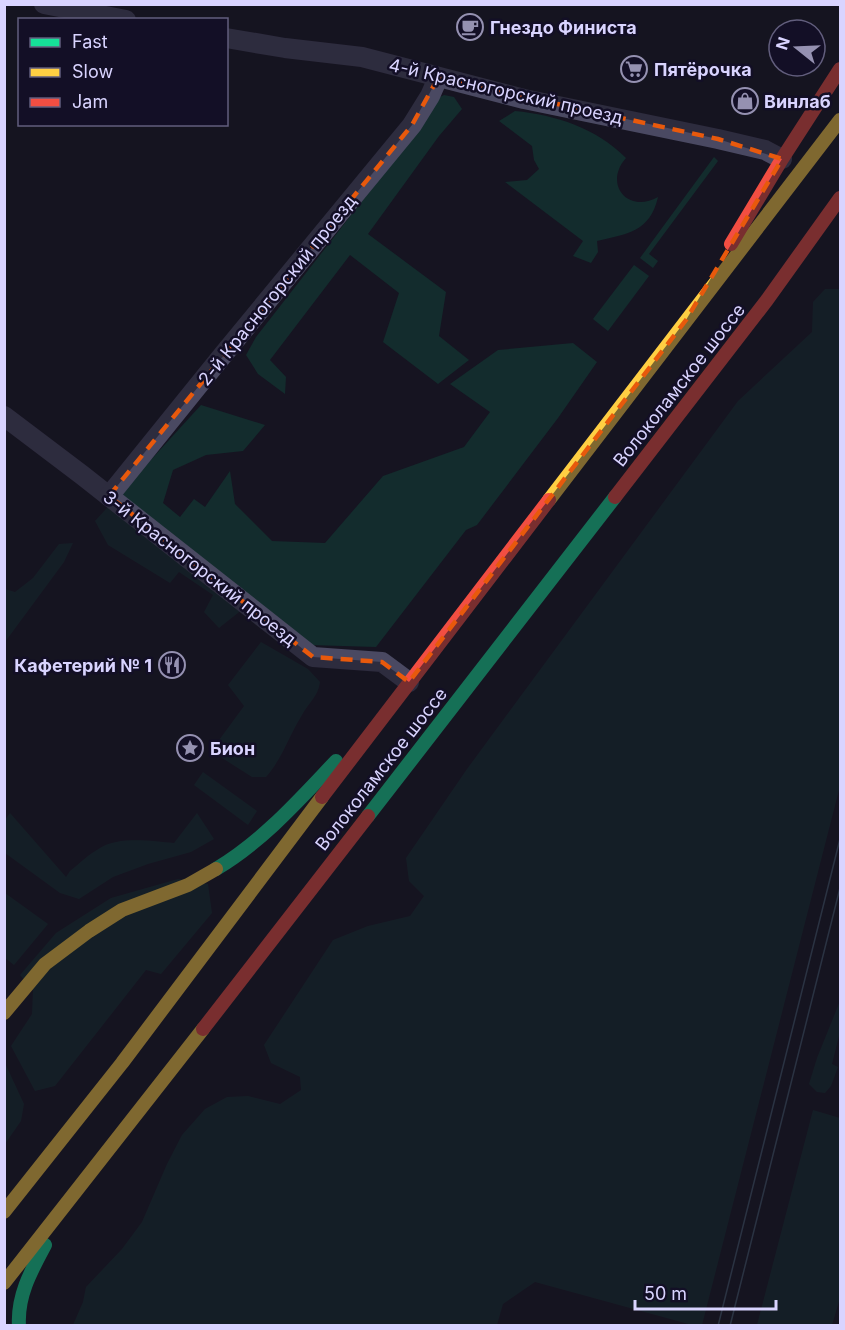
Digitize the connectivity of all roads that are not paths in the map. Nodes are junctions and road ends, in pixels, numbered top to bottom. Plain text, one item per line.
1 (44, 4) edge
2 (116, 18) edge
3 (228, 38) edge
4 (840, 69) edge
5 (438, 78) junction
6 (840, 120) edge
7 (782, 159) junction
8 (840, 198) edge
9 (840, 214) edge
10 (785, 276) junction
11 (686, 320) junction
12 (4, 416) edge
13 (109, 496) junction
14 (405, 687) junction
15 (4, 1013) edge
16 (71, 1200) junction
17 (4, 1212) edge
18 (4, 1283) edge
19 (20, 1326) edge

1 - 2 street
3 - 5 street, 4-й Красногорский проезд
4 - 7 main road, Волоколамское шоссе
5 - 7 street, 4-й Красногорский проезд
5 - 13 street, 2-й Красногорский проезд
6 - 11 main road, Волоколамское шоссе
7 - 11 main road, Волоколамское шоссе
8 - 10 main road, Волоколамское шоссе
9 - 10 main road, Волоколамское шоссе
10 - 16 main road, Волоколамское шоссе
11 - 14 main road, Волоколамское шоссе
12 - 13 street, 3-й Красногорский проезд
13 - 14 street, 3-й Красногорский проезд
14 - 15 main road
14 - 17 main road, Волоколамское шоссе
16 - 18 main road, Волоколамское шоссе
16 - 19 main road

